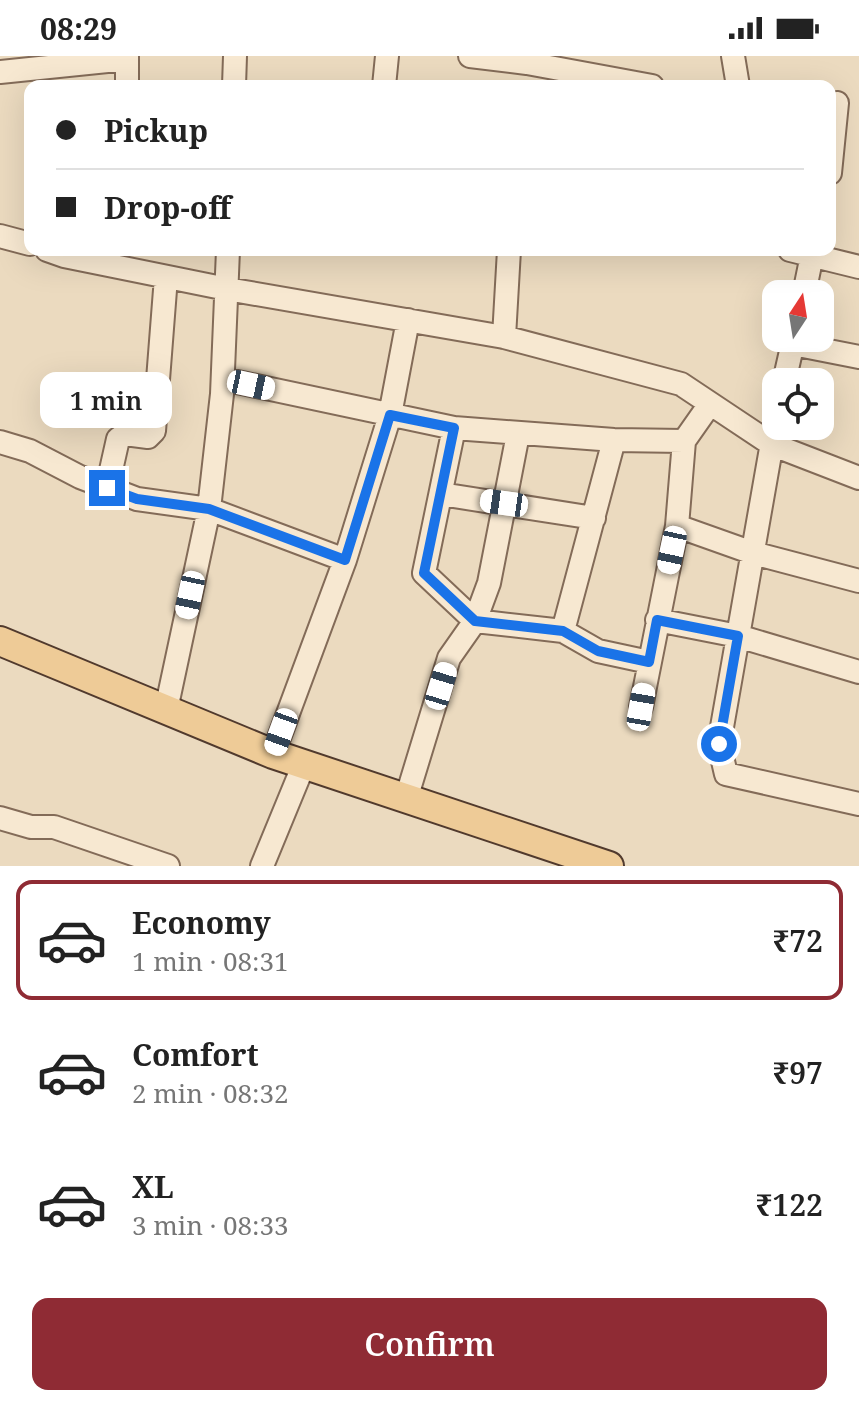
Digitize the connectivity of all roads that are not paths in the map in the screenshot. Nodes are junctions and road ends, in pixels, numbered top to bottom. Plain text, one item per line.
1 (235, 56) edge
2 (387, 56) edge
3 (470, 56) edge
4 (733, 56) edge
5 (127, 58) edge
6 (526, 68) edge
7 (0, 72) edge
8 (127, 80) edge
9 (234, 80) edge
10 (385, 80) edge
11 (610, 80) edge
12 (737, 80) edge
13 (842, 104) edge
14 (836, 136) edge
15 (0, 236) edge
16 (24, 242) edge
17 (96, 256) edge
18 (228, 256) edge
19 (509, 256) edge
20 (812, 256) edge
21 (825, 256) edge
22 (120, 259) edge
23 (859, 267) edge
24 (166, 277) junction
25 (807, 280) edge
26 (227, 289) junction
27 (408, 320) junction
28 (504, 337) junction
29 (834, 351) edge
30 (859, 357) edge
31 (223, 379) junction
32 (710, 404) junction
33 (390, 415) junction
34 (454, 428) junction
35 (518, 434) junction
36 (614, 440) junction
37 (772, 440) edge
38 (684, 441) junction
39 (0, 442) edge
40 (771, 444) junction
41 (859, 478) edge
42 (107, 488) junction
43 (441, 494) junction
44 (504, 503) junction
45 (209, 509) junction
46 (594, 518) junction
47 (677, 526) junction
48 (753, 553) junction
49 (345, 560) junction
50 (859, 581) edge
51 (657, 620) junction
52 (475, 621) junction
53 (563, 631) junction
54 (738, 636) junction
55 (0, 641) edge
56 (649, 662) junction
57 (859, 672) edge
58 (641, 707) dead end
59 (166, 710) junction
60 (273, 754) junction
61 (304, 764) junction
62 (406, 799) junction
63 (859, 804) edge
64 (0, 818) edge
65 (168, 866) edge
66 (262, 866) edge
67 (609, 866) edge

1 - 9 street
2 - 10 street
3 - 6 street
4 - 12 street
5 - 7 street
5 - 8 street
6 - 11 street
13 - 14 street
15 - 16 street
17 - 22 street
18 - 26 street
19 - 28 street
20 - 25 street
21 - 23 street
22 - 24 street
24 - 26 street
24 - 42 street
26 - 27 street
26 - 31 street
27 - 28 street
27 - 33 street
28 - 32 street
29 - 30 street
31 - 33 street
31 - 45 street
32 - 38 street
32 - 40 street
33 - 34 street
33 - 49 street
34 - 35 street
34 - 43 street
35 - 36 street
35 - 44 street
36 - 38 street
36 - 46 street
37 - 40 street
38 - 47 street
39 - 42 street
40 - 41 street
40 - 48 street
42 - 45 street
43 - 44 street
43 - 52 street
44 - 46 street
44 - 52 street
45 - 49 street
45 - 59 street
46 - 53 street
47 - 48 street
47 - 51 street
48 - 50 street
48 - 54 street
49 - 60 street
51 - 54 street
51 - 56 street
52 - 53 street
52 - 62 street
53 - 56 street
54 - 57 street
54 - 63 street
55 - 59 main road
56 - 58 street
59 - 60 main road
60 - 61 main road
61 - 62 main road
61 - 66 street
62 - 67 main road
64 - 65 street

